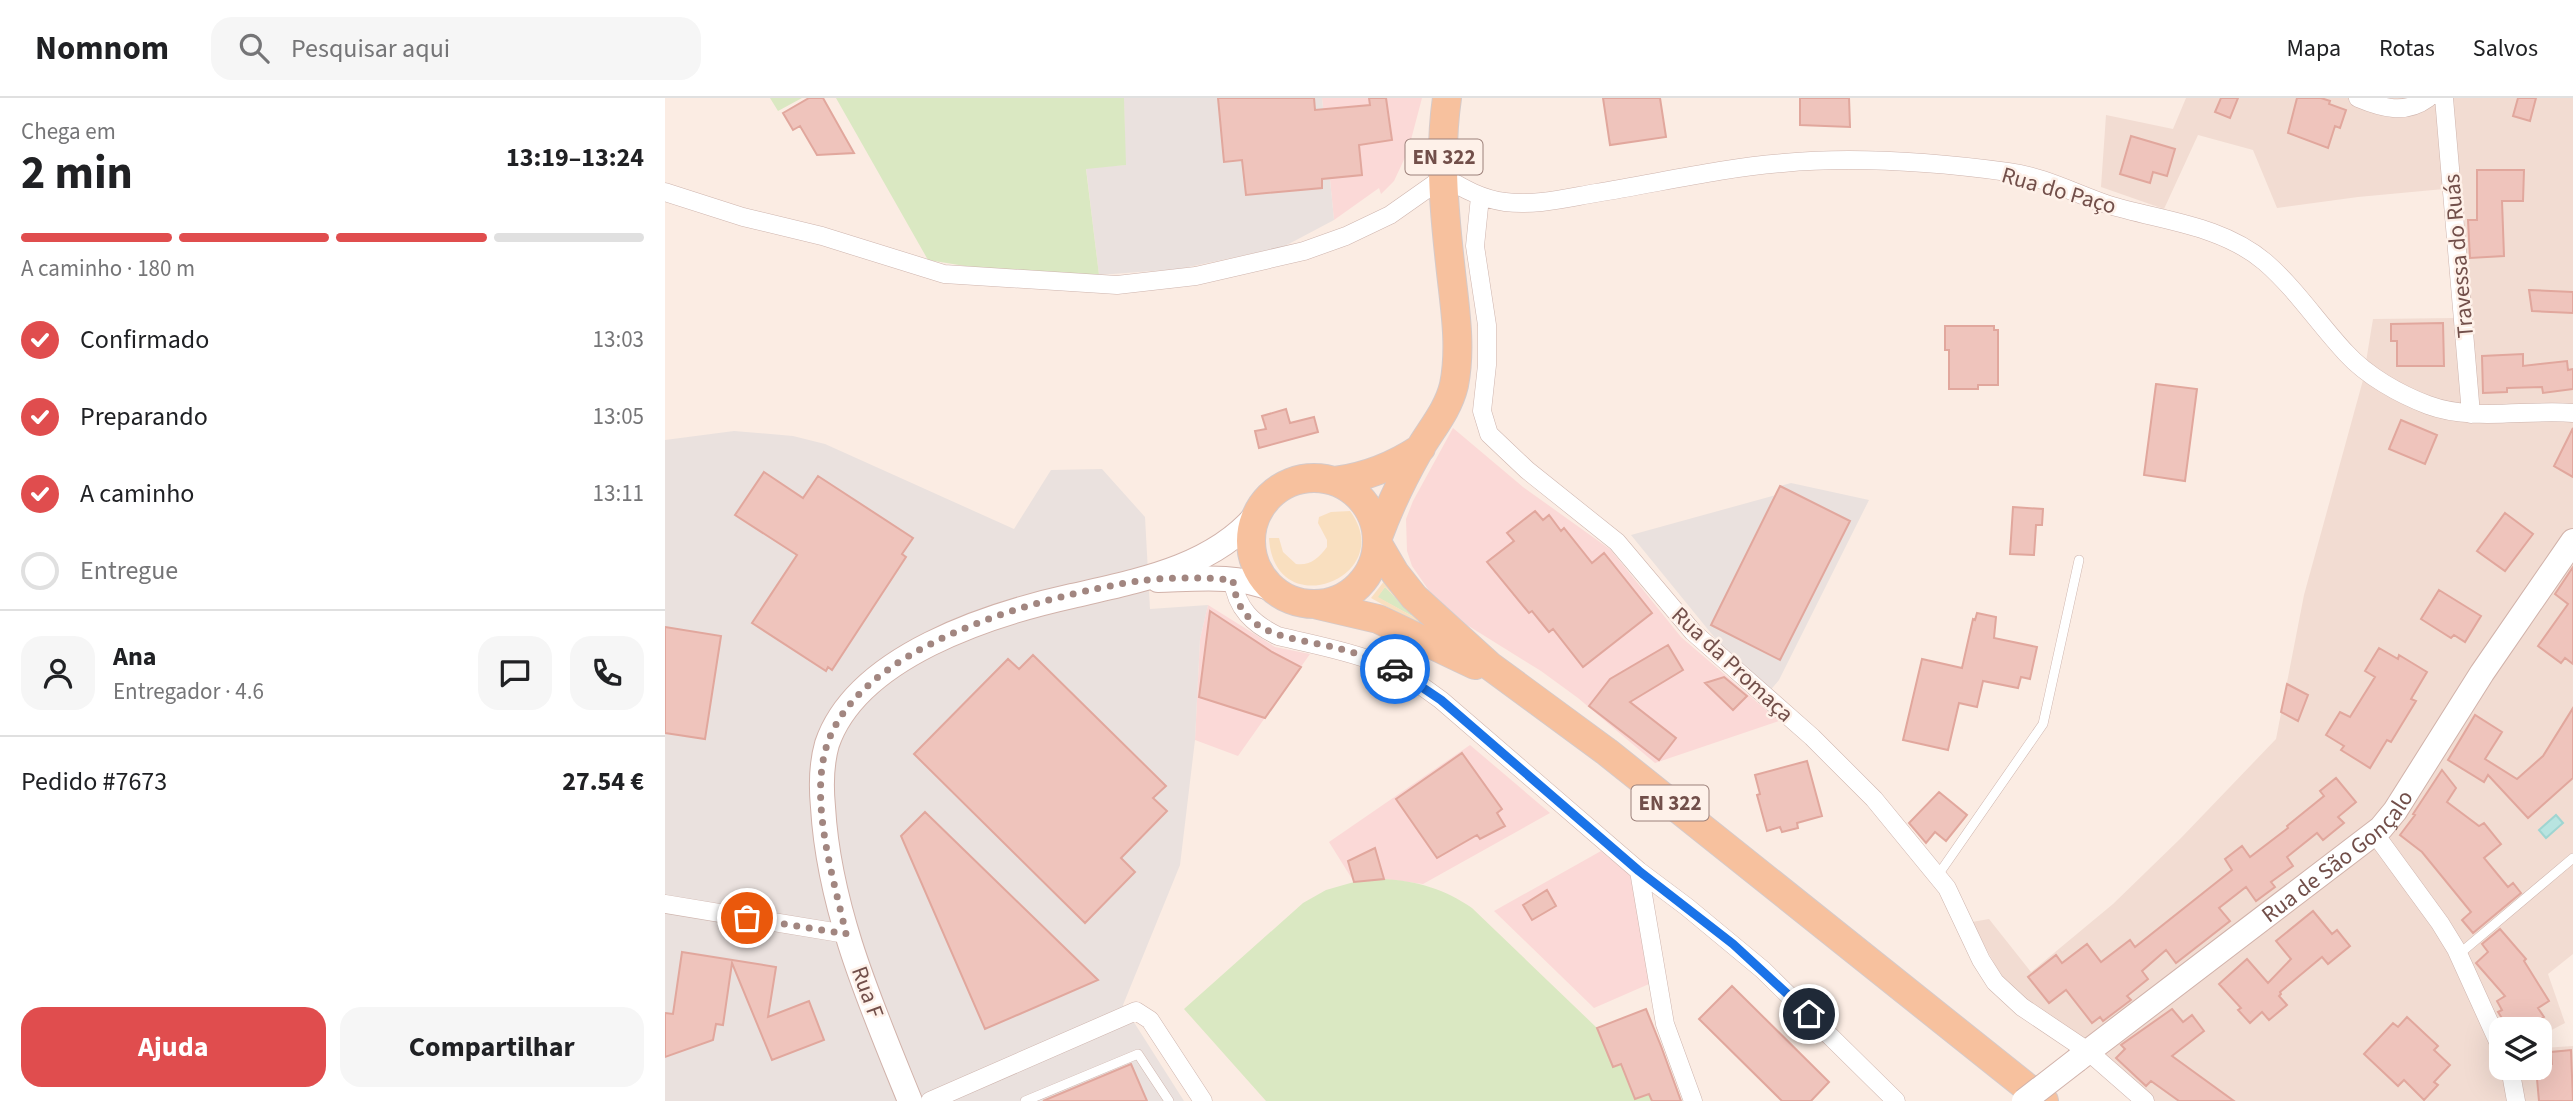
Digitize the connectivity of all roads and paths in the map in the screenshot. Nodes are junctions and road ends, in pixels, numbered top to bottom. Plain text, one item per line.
1 (1447, 98) edge
2 (2358, 98) edge
3 (2428, 98) edge
4 (2444, 98) edge
5 (1444, 177) junction
6 (665, 192) edge
7 (1480, 197) junction
8 (2573, 413) edge
9 (2472, 414) junction
10 (1421, 448) junction
11 (1335, 481) junction
12 (1257, 514) junction
13 (1378, 541) junction
14 (2573, 541) edge
15 (2079, 561) dead end
16 (1233, 580) junction
17 (1139, 581) junction
18 (1272, 589) junction
19 (1318, 605) junction
20 (1514, 684) junction
21 (2375, 834) junction
22 (2573, 858) edge
23 (1639, 871) junction
24 (1938, 875) junction
25 (665, 905) edge
26 (846, 934) junction
27 (2458, 955) junction
28 (2489, 1022) edge
29 (2083, 1056) junction
30 (2512, 1080) edge
31 (910, 1101) edge
32 (930, 1101) edge
33 (1025, 1101) edge
34 (1169, 1101) edge
35 (1203, 1101) edge
36 (1693, 1101) edge
37 (1896, 1101) edge
38 (2024, 1101) edge
39 (2044, 1101) edge
40 (2145, 1101) edge
41 (2516, 1101) edge

1 - 5 main road, EN 322
2 - 3 street
4 - 9 street, Travessa do Ruás
5 - 6 street
5 - 7 street, Rua do Paço
5 - 10 main road, EN 322
7 - 9 street, Rua do Paço
7 - 24 street, Rua da Promaça
8 - 9 street, Rua do Paço
10 - 11 main road, EN 322
10 - 13 main road, EN 322
11 - 12 main road, EN 322
11 - 13 main road, EN 322
12 - 17 street
12 - 18 main road
13 - 19 main road, EN 322
13 - 20 main road, EN 322
14 - 21 street, Rua de São Gonçalo
15 - 24 lane
16 - 17 street
16 - 18 street
16 - 23 street
17 - 26 street, Rua F
18 - 19 main road, EN 322
19 - 20 main road, EN 322
20 - 39 main road, EN 322
21 - 27 street
21 - 29 street, Rua de São Gonçalo
22 - 27 lane
23 - 36 street
23 - 37 street
24 - 29 street, Rua da Promaça
25 - 26 street
26 - 31 street, Rua F
27 - 28 street
29 - 38 street, Rua de São Gonçalo, bridge
29 - 40 street, Rua da Promaça
30 - 41 street
32 - 35 street
33 - 34 lane

